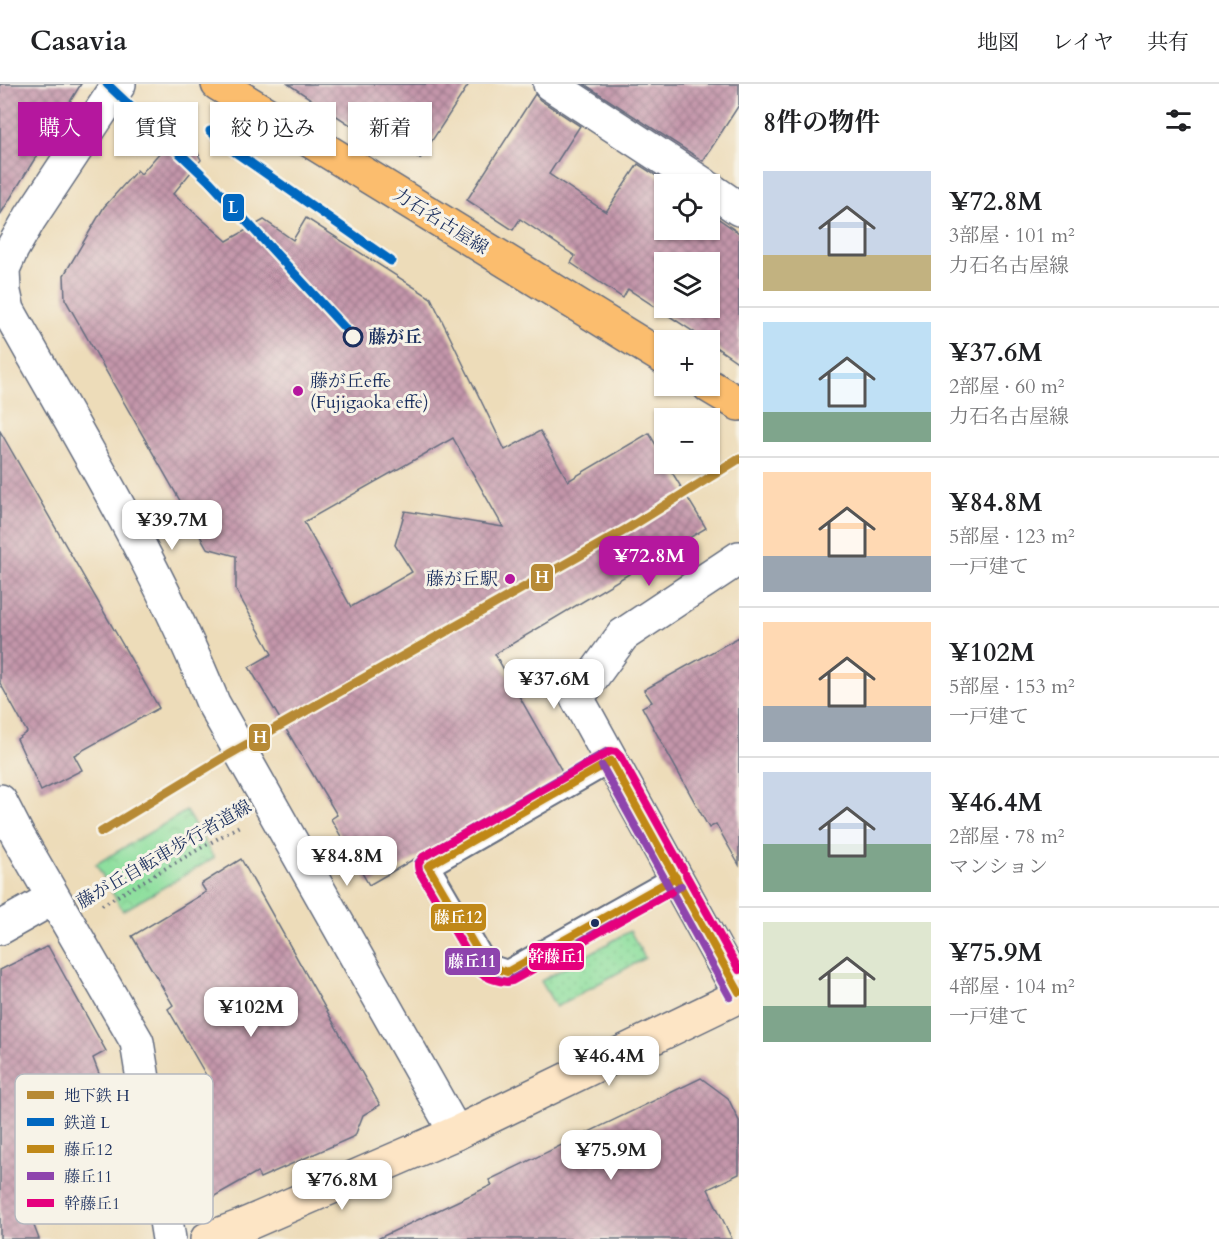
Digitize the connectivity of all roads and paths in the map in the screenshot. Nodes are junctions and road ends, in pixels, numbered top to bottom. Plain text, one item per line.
1 (119, 84) edge
2 (218, 84) edge
3 (550, 84) edge
4 (688, 174) edge
5 (720, 196) edge
6 (739, 208) edge
7 (654, 352) edge
8 (739, 558) edge
9 (611, 761) junction
10 (0, 801) edge
11 (273, 807) junction
12 (676, 877) junction
13 (61, 911) junction
14 (0, 928) edge
15 (739, 994) edge
16 (142, 1074) edge
17 (456, 1133) junction
18 (167, 1224) edge
19 (169, 1239) edge
20 (207, 1239) edge

1 - 11 street
2 - 7 main road, 力石名古屋線
3 - 4 street
5 - 6 street
8 - 9 street
9 - 12 street
9 - 12 lane
10 - 13 street
11 - 13 path, 藤が丘自転車歩行者道線
11 - 17 street
12 - 15 street
13 - 14 street
13 - 16 street
15 - 17 street
17 - 20 street
18 - 19 street

